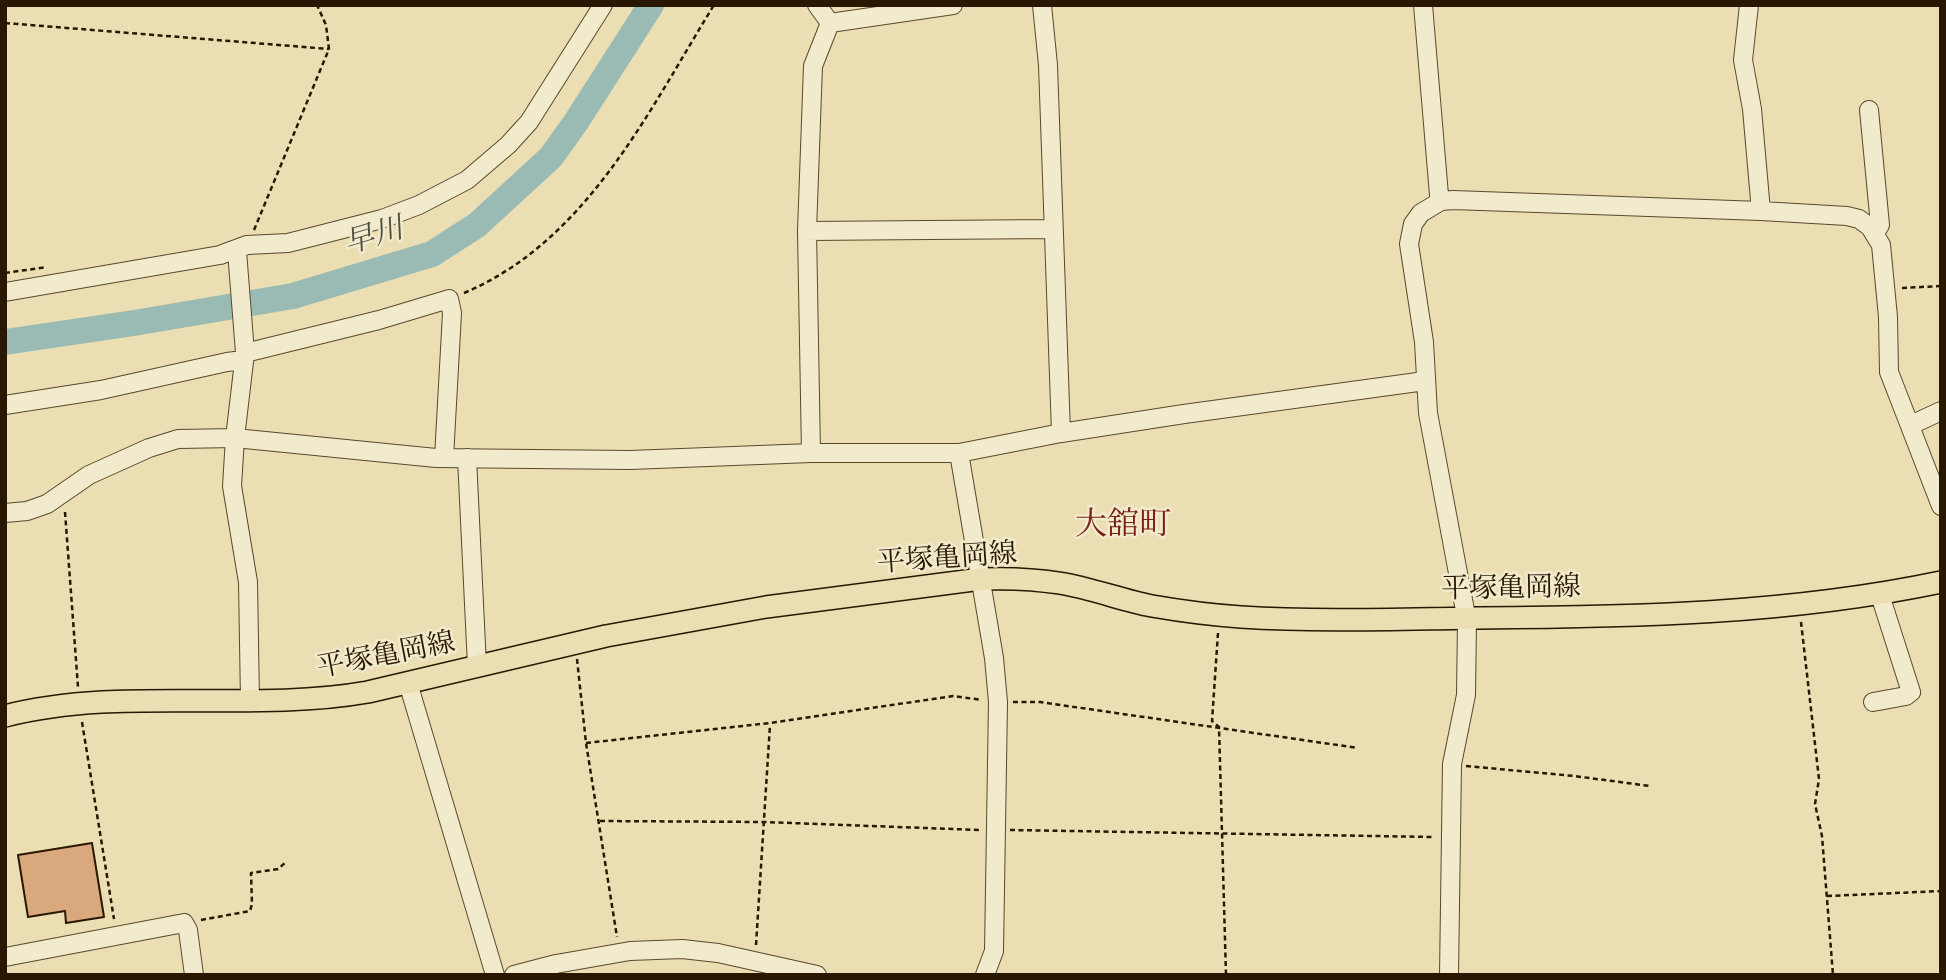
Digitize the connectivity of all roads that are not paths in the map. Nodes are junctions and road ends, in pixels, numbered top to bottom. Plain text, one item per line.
1 (603, 5) edge
2 (817, 5) edge
3 (953, 5) edge
4 (1042, 5) edge
5 (1423, 5) edge
6 (1749, 5) edge
7 (830, 23) junction
8 (1869, 110) dead end
9 (1441, 201) junction
10 (1761, 211) junction
11 (1052, 229) junction
12 (807, 231) junction
13 (1875, 233) junction
14 (240, 250) junction
15 (5, 292) edge
16 (244, 353) junction
17 (1426, 381) junction
18 (5, 405) edge
19 (1941, 411) edge
20 (1911, 425) junction
21 (236, 430) junction
22 (1061, 433) junction
23 (811, 453) junction
24 (959, 453) junction
25 (443, 458) junction
26 (467, 458) junction
27 (1941, 506) edge
28 (5, 513) edge
29 (981, 579) junction
30 (1941, 582) edge
31 (1880, 595) junction
32 (1466, 618) junction
33 (477, 666) junction
34 (408, 683) junction
35 (250, 702) junction
36 (1873, 702) dead end
37 (5, 716) edge
38 (5, 957) edge
39 (194, 975) edge
40 (495, 975) edge
41 (514, 975) edge
42 (817, 975) edge
43 (985, 975) edge
44 (1449, 975) edge

1 - 14 street
2 - 7 street
3 - 7 street
4 - 11 street
5 - 9 street
6 - 10 street
7 - 12 street
8 - 13 street
9 - 10 street
9 - 17 street
10 - 13 street
11 - 12 street
11 - 22 street
12 - 23 street
13 - 20 street
14 - 15 street
14 - 16 street
16 - 18 street
16 - 21 street
16 - 25 street
17 - 22 street
17 - 32 street
19 - 20 street
20 - 27 street
21 - 25 street
21 - 28 street
21 - 35 street
22 - 24 street
23 - 24 street
23 - 26 street
24 - 29 street
25 - 26 street
26 - 33 street
29 - 32 main road, 平塚亀岡線
29 - 33 main road, 平塚亀岡線
29 - 43 street
30 - 31 main road, 平塚亀岡線
31 - 32 main road, 平塚亀岡線
31 - 36 street
32 - 44 street
33 - 34 main road, 平塚亀岡線
34 - 35 main road, 平塚亀岡線
34 - 40 street
35 - 37 main road, 平塚亀岡線
38 - 39 street
41 - 42 street

